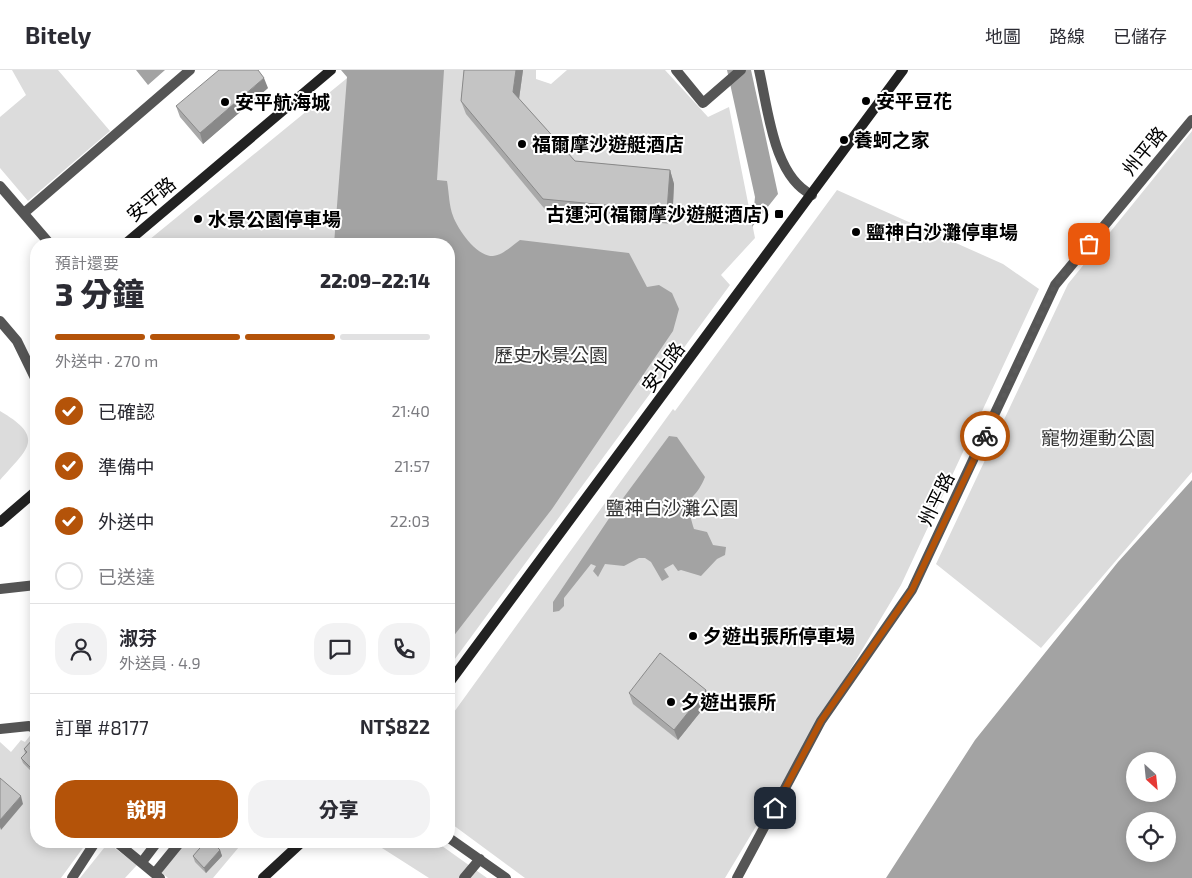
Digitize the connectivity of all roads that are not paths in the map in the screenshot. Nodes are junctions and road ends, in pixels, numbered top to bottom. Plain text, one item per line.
1 (190, 70) edge
2 (332, 70) edge
3 (676, 70) edge
4 (741, 70) edge
5 (758, 70) edge
6 (903, 70) edge
7 (1192, 120) edge
8 (0, 186) edge
9 (812, 196) junction
10 (24, 213) junction
11 (45, 238) edge
12 (132, 238) edge
13 (0, 321) edge
14 (30, 368) edge
15 (30, 496) edge
16 (0, 522) edge
17 (30, 585) edge
18 (4, 589) edge
19 (455, 675) edge
20 (30, 726) edge
21 (0, 728) edge
22 (455, 842) edge
23 (91, 848) edge
24 (123, 848) edge
25 (153, 848) edge
26 (176, 848) edge
27 (295, 848) edge
28 (480, 859) junction
29 (142, 862) junction
30 (158, 875) edge
31 (72, 878) edge
32 (263, 878) edge
33 (464, 878) edge
34 (506, 878) edge
35 (737, 878) edge

1 - 10 street
2 - 12 street, 安平路
3 - 4 street
5 - 9 street
6 - 9 street, 安北路
7 - 35 street, 州平路
8 - 10 street
9 - 19 street, 安北路
10 - 11 street
13 - 14 street
15 - 16 street
17 - 18 street
20 - 21 street
22 - 28 street
23 - 31 street
24 - 29 street
25 - 29 street
26 - 30 street
27 - 32 street
28 - 33 street
28 - 34 street
29 - 30 street

